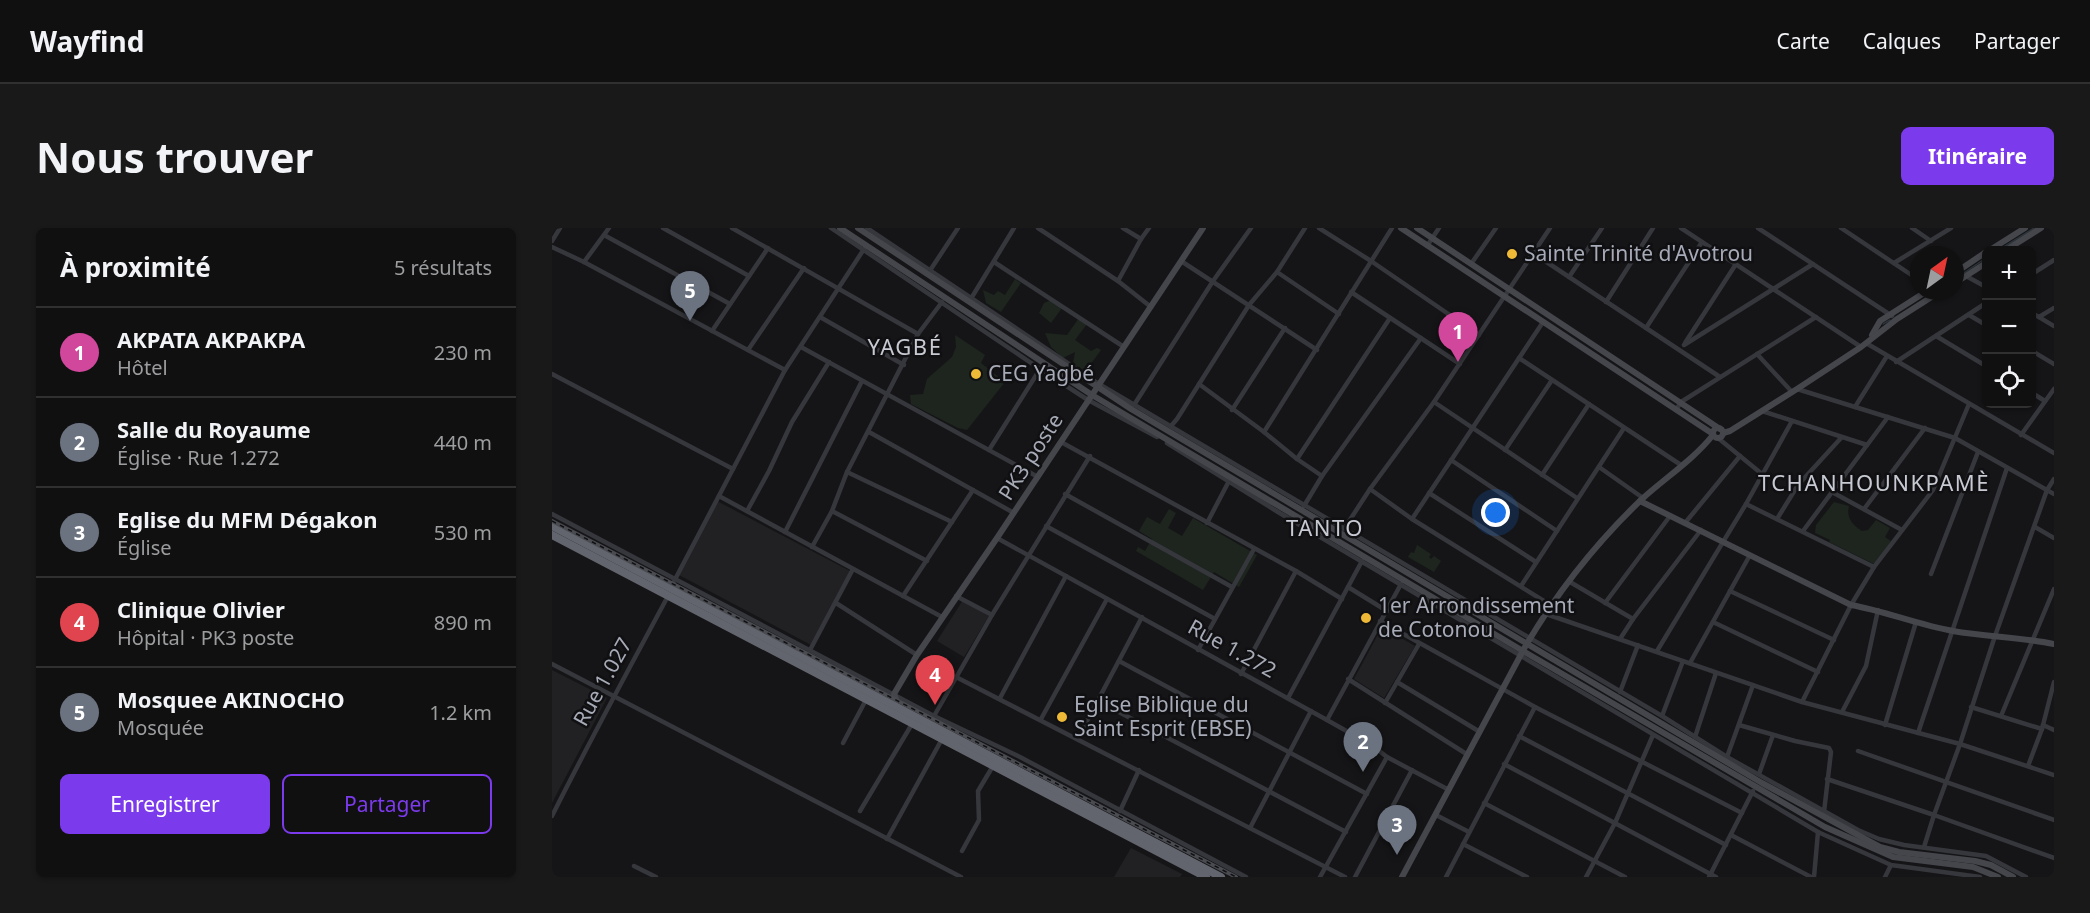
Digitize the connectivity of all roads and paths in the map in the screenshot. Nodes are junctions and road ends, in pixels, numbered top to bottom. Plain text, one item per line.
1 (560, 228) edge
2 (609, 228) edge
3 (663, 228) edge
4 (732, 228) edge
5 (831, 228) edge
6 (840, 228) edge
7 (858, 228) edge
8 (867, 228) edge
9 (949, 228) edge
10 (1014, 228) edge
11 (1038, 228) edge
12 (1124, 228) edge
13 (1149, 228) edge
14 (1203, 228) edge
15 (1251, 228) edge
16 (1305, 228) edge
17 (1319, 228) edge
18 (1392, 228) edge
19 (1401, 228) edge
20 (1417, 228) edge
21 (1439, 228) edge
22 (1496, 228) edge
23 (1550, 228) edge
24 (1602, 228) edge
25 (1653, 228) edge
26 (1681, 228) edge
27 (1758, 228) edge
28 (1840, 228) edge
29 (1912, 228) edge
30 (1951, 228) edge
31 (2025, 228) edge
32 (2041, 228) edge
33 (957, 230) edge
34 (2015, 230) edge
35 (604, 235) junction
36 (1432, 238) junction
37 (1141, 239) junction
38 (552, 241) edge
39 (1931, 241) junction
40 (1702, 242) junction
41 (1427, 246) junction
42 (1994, 246) edge
43 (2012, 246) edge
44 (552, 248) edge
45 (768, 248) junction
46 (864, 249) junction
47 (1533, 254) junction
48 (1982, 255) edge
49 (2054, 260) edge
50 (1181, 261) junction
51 (1371, 261) junction
52 (584, 262) junction
53 (994, 262) junction
54 (1894, 263) junction
55 (1471, 264) junction
56 (1736, 264) junction
57 (1813, 264) junction
58 (1982, 266) edge
59 (1964, 267) edge
60 (804, 268) junction
61 (931, 269) junction
62 (2036, 271) edge
63 (1277, 272) junction
64 (1910, 274) edge
65 (749, 276) junction
66 (1966, 276) joint
67 (1569, 277) junction
68 (1118, 281) junction
69 (1213, 281) junction
70 (1982, 285) edge
71 (839, 288) junction
72 (1773, 288) junction
73 (1509, 289) junction
74 (1351, 292) junction
75 (972, 297) junction
76 (1504, 297) junction
77 (1913, 300) edge
78 (1927, 300) edge
79 (942, 302) junction
80 (1606, 302) junction
81 (730, 304) junction
82 (1249, 305) junction
83 (1982, 306) edge
84 (1151, 307) junction
85 (2054, 308) edge
86 (1339, 314) junction
87 (1890, 315) junction
88 (1969, 315) junction
89 (2036, 316) edge
90 (820, 317) junction
91 (1816, 317) junction
92 (2039, 317) junction
93 (1390, 318) junction
94 (1897, 319) junction
95 (1543, 322) junction
96 (1982, 323) edge
97 (2054, 326) edge
98 (1285, 328) junction
99 (1646, 328) junction
100 (712, 331) junction
101 (918, 334) junction
102 (1479, 335) junction
103 (1936, 336) junction
104 (1421, 338) junction
105 (1865, 344) junction
106 (1684, 345) junction
107 (801, 347) junction
108 (1124, 347) junction
109 (748, 350) junction
110 (1317, 350) junction
111 (1680, 351) junction
112 (1757, 354) junction
113 (2036, 354) edge
114 (1887, 356) junction
115 (1519, 358) junction
116 (829, 362) junction
117 (1896, 362) junction
118 (1460, 364) junction
119 (1982, 364) edge
120 (2054, 364) edge
121 (904, 365) junction
122 (1040, 369) junction
123 (785, 370) junction
124 (552, 374) edge
125 (1720, 377) junction
126 (1552, 380) junction
127 (862, 381) junction
128 (1198, 384) junction
129 (1098, 386) junction
130 (2054, 389) edge
131 (1795, 390) junction
132 (886, 393) junction
133 (2036, 396) edge
134 (1090, 397) junction
135 (2045, 401) junction
136 (1434, 402) junction
137 (1681, 402) junction
138 (1588, 404) junction
139 (1969, 404) junction
140 (1134, 405) junction
141 (1855, 407) junction
142 (1232, 410) junction
143 (1676, 410) junction
144 (1762, 411) junction
145 (1888, 417) junction
146 (1792, 421) junction
147 (1171, 426) junction
148 (1473, 428) junction
149 (1624, 428) junction
150 (1925, 428) junction
151 (1722, 431) junction
152 (869, 432) junction
153 (1264, 432) junction
154 (2021, 435) junction
155 (1715, 436) junction
156 (1841, 438) junction
157 (1955, 438) junction
158 (1061, 442) junction
159 (1867, 446) junction
160 (989, 450) junction
161 (1505, 450) junction
162 (1978, 452) junction
163 (2054, 453) edge
164 (1090, 456) junction
165 (1740, 456) junction
166 (1297, 459) junction
167 (1451, 460) junction
168 (1681, 465) junction
169 (1599, 467) junction
170 (2007, 468) junction
171 (733, 469) junction
172 (847, 472) junction
173 (1762, 474) junction
174 (1542, 475) junction
175 (1322, 476) junction
176 (1038, 477) junction
177 (2054, 479) edge
178 (1229, 481) junction
179 (1370, 489) junction
180 (973, 490) junction
181 (2047, 490) junction
182 (1832, 492) junction
183 (1430, 493) junction
184 (1065, 494) junction
185 (2054, 494) edge
186 (719, 496) junction
187 (1578, 498) junction
188 (1642, 500) junction
189 (1746, 504) junction
190 (1304, 506) junction
191 (1864, 509) junction
192 (832, 511) junction
193 (747, 512) junction
194 (552, 513) edge
195 (1014, 513) junction
196 (1670, 516) junction
197 (1412, 519) junction
198 (1778, 519) junction
199 (952, 522) junction
200 (1207, 523) junction
201 (1685, 523) junction
202 (552, 526) edge
203 (1046, 526) junction
204 (2035, 527) junction
205 (1344, 529) junction
206 (1701, 530) junction
207 (1902, 530) junction
208 (1557, 531) junction
209 (1803, 531) junction
210 (785, 532) junction
211 (552, 534) edge
212 (997, 538) junction
213 (2054, 538) edge
214 (1723, 541) junction
215 (812, 547) junction
216 (1254, 549) junction
217 (1028, 555) junction
218 (1750, 555) junction
219 (927, 561) junction
220 (1362, 561) junction
221 (1536, 562) junction
222 (1874, 567) junction
223 (853, 569) junction
224 (1296, 571) junction
225 (1931, 574) dead end
226 (1066, 576) junction
227 (675, 579) junction
228 (1570, 582) junction
229 (1401, 584) junction
230 (1521, 586) junction
231 (1232, 587) junction
232 (1348, 587) junction
233 (2054, 589) edge
234 (1730, 591) junction
235 (669, 592) junction
236 (903, 596) junction
237 (956, 596) junction
238 (1107, 599) junction
239 (1342, 599) junction
240 (836, 603) junction
241 (1605, 603) junction
242 (1851, 605) junction
243 (1552, 606) junction
244 (1878, 610) junction
245 (1387, 611) junction
246 (1546, 614) junction
247 (992, 615) junction
248 (942, 617) junction
249 (1142, 617) junction
250 (1215, 619) junction
251 (1633, 619) junction
252 (1380, 621) junction
253 (1713, 622) junction
254 (1916, 622) junction
255 (1953, 631) junction
256 (1995, 636) junction
257 (1620, 639) junction
258 (2032, 639) junction
259 (1834, 640) junction
260 (1529, 641) junction
261 (1419, 644) junction
262 (2054, 644) edge
263 (1638, 645) junction
264 (810, 650) junction
265 (1198, 650) junction
266 (1657, 651) junction
267 (1522, 653) junction
268 (917, 655) junction
269 (1119, 661) junction
270 (1683, 661) junction
271 (1690, 663) junction
272 (552, 664) edge
273 (1818, 672) junction
274 (1716, 673) junction
275 (1241, 674) junction
276 (956, 676) junction
277 (1348, 679) junction
278 (1397, 682) junction
279 (2054, 682) edge
280 (1753, 685) junction
281 (1503, 690) junction
282 (1620, 692) junction
283 (894, 694) junction
284 (615, 697) junction
285 (867, 698) junction
286 (1000, 698) junction
287 (1288, 698) junction
288 (1098, 701) junction
289 (1802, 702) junction
290 (1385, 703) junction
291 (893, 705) junction
292 (1534, 707) junction
293 (1971, 707) junction
294 (1311, 711) junction
295 (1842, 712) junction
296 (934, 716) junction
297 (1662, 716) junction
298 (2001, 716) junction
299 (1041, 719) junction
300 (1327, 720) junction
301 (912, 724) junction
302 (1739, 725) junction
303 (1885, 725) junction
304 (2042, 727) junction
305 (2054, 730) edge
306 (1480, 732) junction
307 (1918, 733) junction
308 (1653, 735) junction
309 (1773, 735) junction
310 (1520, 736) junction
311 (1695, 737) junction
312 (942, 738) junction
313 (1078, 738) junction
314 (843, 742) dead end
315 (1960, 744) junction
316 (1858, 751) dead end
317 (1289, 753) junction
318 (1468, 755) junction
319 (1387, 757) junction
320 (1727, 757) junction
321 (1641, 761) junction
322 (1504, 765) junction
323 (993, 766) junction
324 (2028, 766) junction
325 (1139, 770) junction
326 (1412, 770) junction
327 (1759, 774) junction
328 (2054, 775) edge
329 (1827, 779) junction
330 (1946, 782) junction
331 (1449, 790) junction
332 (1269, 791) junction
333 (1753, 791) junction
334 (1628, 792) junction
335 (1367, 794) junction
336 (1484, 803) junction
337 (860, 811) dead end
338 (1120, 811) junction
339 (1824, 812) junction
340 (1742, 813) junction
341 (1436, 815) junction
342 (1934, 815) junction
343 (552, 816) edge
344 (2054, 820) edge
345 (1615, 823) junction
346 (1250, 828) junction
347 (1346, 832) junction
348 (1469, 832) junction
349 (1818, 832) junction
350 (1731, 835) junction
351 (887, 839) junction
352 (1463, 844) junction
353 (1726, 845) junction
354 (1924, 847) junction
355 (962, 852) dead end
356 (1206, 857) junction
357 (2054, 858) edge
358 (1594, 861) junction
359 (1891, 865) junction
360 (634, 866) dead end
361 (1326, 867) junction
362 (1196, 872) edge
363 (1710, 876) edge
364 (656, 877) edge
365 (961, 877) edge
366 (1206, 877) edge
367 (1221, 877) edge
368 (1246, 877) edge
369 (1320, 877) edge
370 (1344, 877) edge
371 (1355, 877) edge
372 (1402, 877) edge
373 (1446, 877) edge
374 (1527, 877) edge
375 (1586, 877) edge
376 (1625, 877) edge
377 (1716, 877) edge
378 (1812, 877) edge
379 (1886, 877) edge
380 (1979, 877) edge
381 (1998, 877) edge
382 (2013, 877) edge
383 (2026, 877) edge

1 - 38 street
2 - 35 street
3 - 65 street
4 - 45 street
5 - 46 street
6 - 134 street
7 - 129 street
8 - 61 street
9 - 33 street
10 - 53 street
11 - 68 street
12 - 37 street
13 - 37 street
14 - 50 street, PK3 poste
15 - 69 street
16 - 63 street
17 - 51 street
18 - 51 street
19 - 41 street
20 - 36 street
21 - 36 street
22 - 55 street
23 - 47 street
24 - 67 street
25 - 80 street
26 - 40 street
27 - 57 street
28 - 54 street
29 - 39 street
30 - 39 street
31 - 34 street
32 - 43 street
33 - 61 street
34 - 42 street
35 - 52 street
35 - 81 street
36 - 41 street
36 - 55 street
37 - 68 street
39 - 54 street
40 - 56 street
40 - 99 street
41 - 76 street
44 - 52 street
45 - 60 street
45 - 65 street
46 - 71 street, Rue 1.027
46 - 79 street
47 - 67 street
47 - 73 street
48 - 59 street
49 - 62 street
50 - 69 street
50 - 84 street, PK3 poste
51 - 74 street
51 - 102 street
52 - 100 street
53 - 75 street
53 - 108 street
54 - 64 street
55 - 73 street
56 - 72 street
56 - 106 street
57 - 72 street
57 - 87 street
58 - 66 street
60 - 71 street
60 - 109 street
61 - 75 street
63 - 82 street
63 - 86 street
65 - 81 street
66 - 70 street
67 - 80 street
68 - 84 street
69 - 82 street
69 - 140 street
71 - 90 street, Rue 1.027
71 - 101 street
72 - 91 street
72 - 106 street
73 - 76 street
73 - 137 street
74 - 86 street
74 - 93 street
75 - 129 street
76 - 95 street
76 - 102 street
77 - 87 street
78 - 94 street
79 - 101 street
79 - 122 street
80 - 99 street
81 - 100 street
82 - 98 street
82 - 128 street
83 - 88 street
84 - 108 street, PK3 poste
85 - 92 street
86 - 110 street
87 - 94 street
87 - 105 street
88 - 96 street
88 - 103 street
89 - 92 street
90 - 107 street, Rue 1.027
90 - 121 street
91 - 105 street
91 - 112 street
92 - 97 street
93 - 104 street
93 - 166 street
94 - 105 street
95 - 115 street
95 - 143 street
98 - 110 street
98 - 142 street
99 - 111 street
100 - 109 street
101 - 121 street
102 - 118 street
103 - 117 street
103 - 119 street
104 - 118 street
104 - 175 street
105 - 114 street
105 - 131 street
106 - 111 street
107 - 116 street
107 - 123 street, Rue 1.027
108 - 129 street, PK3 poste
109 - 123 street
110 - 153 street
111 - 125 street
112 - 125 street
112 - 131 street
113 - 120 street
114 - 117 street
114 - 141 street
115 - 126 street
115 - 148 street
116 - 127 street
116 - 193 street
117 - 139 street
118 - 136 street
121 - 132 street
122 - 134 street
122 - 160 street
123 - 171 street, Rue 1.027
124 - 171 street
125 - 137 street
126 - 138 street
126 - 161 street
127 - 132 street
127 - 210 street
128 - 142 street
128 - 147 street
129 - 134 street, PK3 poste
129 - 140 street
129 - 260 street
130 - 135 street
131 - 141 street
131 - 144 street
132 - 152 street
132 - 160 street
133 - 135 street
134 - 158 street, PK3 poste
134 - 178 street
134 - 267 street
135 - 154 street
136 - 148 street
136 - 179 street
137 - 143 street
137 - 151 street
138 - 149 street
138 - 174 street
139 - 154 street
139 - 157 street
140 - 147 street
141 - 145 street
142 - 153 street
143 - 155 street
144 - 146 street
144 - 151 street
145 - 150 street
145 - 159 street
146 - 156 street
146 - 173 street
147 - 190 street
148 - 161 street
148 - 167 street
149 - 168 street
149 - 169 street
150 - 157 street
150 - 191 street
151 - 155 street
152 - 172 street
152 - 180 street
153 - 166 street
154 - 163 street
155 - 165 street
155 - 168 street
156 - 159 street
156 - 198 street
157 - 162 street
157 - 207 street
158 - 164 street
158 - 176 street, PK3 poste
159 - 182 street
160 - 176 street
161 - 174 street
162 - 170 street
162 - 225 street
164 - 184 street
164 - 200 street
165 - 173 street
165 - 201 street
166 - 175 street
167 - 183 street
167 - 208 street
168 - 188 street
169 - 187 street
169 - 188 street
170 - 181 street
170 - 255 street
171 - 186 street, Rue 1.027
172 - 192 street
172 - 199 street
173 - 189 street
174 - 187 street
175 - 190 street
176 - 195 street, PK3 poste
177 - 181 street
178 - 200 street
178 - 220 street
179 - 197 street
179 - 205 street
180 - 195 street
180 - 199 street
181 - 185 street
181 - 204 street
182 - 191 street
182 - 209 street
183 - 197 street
183 - 221 street
184 - 203 street
184 - 231 street
186 - 193 street
186 - 227 street, Rue 1.027
187 - 208 street
188 - 196 street
188 - 228 street
189 - 198 street
189 - 214 street
190 - 205 street
191 - 207 street
192 - 215 street
192 - 219 street
193 - 210 street
194 - 227 street
195 - 212 street, PK3 poste
196 - 201 street
196 - 241 street
197 - 230 street
198 - 209 street
199 - 219 street
200 - 216 street
201 - 206 street
202 - 235 highway
203 - 217 street
203 - 250 street
204 - 213 street
204 - 256 street
205 - 260 street
206 - 214 street
206 - 251 street
207 - 222 street
208 - 221 street
209 - 222 street
210 - 215 street
211 - 235 highway
212 - 217 street, Rue 1.272
212 - 237 street, PK3 poste
214 - 218 street
214 - 266 street
215 - 223 street
216 - 224 street
216 - 231 street
217 - 226 street, Rue 1.272
217 - 247 street
218 - 234 street
218 - 242 street
219 - 236 street
220 - 229 street
220 - 232 street
221 - 230 street
222 - 242 street
223 - 236 street
223 - 240 street
224 - 239 street
224 - 275 street
226 - 238 street, Rue 1.272
226 - 286 street
227 - 235 street, Rue 1.027
227 - 264 street
228 - 241 street
228 - 243 street
229 - 245 street
229 - 267 street
230 - 243 street
231 - 250 street
232 - 239 street
232 - 245 street
233 - 258 street
234 - 253 street
234 - 259 street
235 - 284 street, Rue 1.027
235 - 285 highway
235 - 291 highway
236 - 248 street
237 - 247 street
237 - 248 street, PK3 poste
238 - 249 street, Rue 1.272
238 - 299 street
239 - 287 street
240 - 264 street
240 - 268 street
241 - 251 street
242 - 244 street
242 - 259 street
243 - 246 street
244 - 254 street
244 - 295 street
245 - 252 street
246 - 257 street
246 - 260 street
247 - 276 street
248 - 268 street, PK3 poste
249 - 265 street, Rue 1.272
249 - 269 street
250 - 265 street
251 - 257 street
252 - 261 street
252 - 277 street
253 - 271 street
253 - 273 street
254 - 255 street
254 - 303 street
255 - 256 street
255 - 307 street
256 - 258 street
256 - 293 street
257 - 263 street
258 - 262 street
258 - 298 street
259 - 273 street
260 - 267 street
260 - 282 street
260 - 382 street
261 - 278 street
261 - 281 street
263 - 266 street
263 - 282 street
264 - 283 street
265 - 275 street, Rue 1.272
266 - 270 street
267 - 281 street
267 - 308 street
267 - 381 street
268 - 283 street, PK3 poste
269 - 288 street
269 - 317 street
270 - 271 street
270 - 297 street
271 - 274 street
272 - 284 street
273 - 289 street
274 - 280 street
274 - 311 street
275 - 287 street, Rue 1.272
276 - 286 street
276 - 296 street
277 - 290 street
277 - 300 street
278 - 290 street
278 - 306 street
279 - 304 street
280 - 289 street
280 - 302 street
281 - 292 street
281 - 306 street
282 - 297 street
283 - 291 street, PK3 poste
283 - 296 street
284 - 343 street, Rue 1.027
284 - 351 street
285 - 301 highway
285 - 314 street
286 - 299 street
287 - 294 street, Rue 1.272
288 - 313 street
288 - 332 street
289 - 295 street
290 - 318 street
291 - 362 highway
292 - 310 street
292 - 321 street
293 - 298 street
293 - 315 street
294 - 300 street, Rue 1.272
294 - 317 street
295 - 303 street
296 - 338 street
297 - 311 street
298 - 304 street
299 - 313 street
300 - 319 street, Rue 1.272
301 - 312 highway
301 - 337 street
302 - 309 street
302 - 320 street
303 - 307 street
304 - 305 street
304 - 324 street
306 - 318 street
307 - 315 street
308 - 321 street
308 - 333 street
309 - 327 street
309 - 329 street
310 - 322 street
310 - 334 street
311 - 320 street
312 - 323 highway
312 - 351 street
313 - 325 street
315 - 324 street
315 - 330 street
316 - 330 street
317 - 332 street
317 - 335 street
318 - 331 street
319 - 326 street, Rue 1.272
319 - 335 street
320 - 327 street
321 - 334 street
321 - 340 street
322 - 336 street
322 - 345 street
323 - 355 street
323 - 362 highway
324 - 328 street
325 - 338 street
325 - 346 street
326 - 331 street, Rue 1.272
326 - 371 street
327 - 339 street
329 - 339 street
329 - 342 street
330 - 342 street
330 - 344 street
331 - 341 street
332 - 346 street
332 - 347 street
333 - 340 street
333 - 349 street
334 - 345 street
334 - 353 street
335 - 347 street
336 - 348 street
336 - 358 street
338 - 356 street
339 - 354 street
340 - 350 street
341 - 348 street
341 - 372 street
342 - 354 street
342 - 357 street
345 - 358 street
345 - 363 street
346 - 361 street
347 - 361 street
348 - 352 street
349 - 359 street
349 - 378 street
350 - 353 street
350 - 378 street
351 - 365 street
352 - 373 street
352 - 374 street
353 - 363 street
354 - 383 street
356 - 362 street
356 - 368 street
358 - 375 street
358 - 376 street
359 - 379 street
359 - 380 street
360 - 364 street
361 - 369 street
361 - 370 street
362 - 366 highway
362 - 367 highway
363 - 377 street

